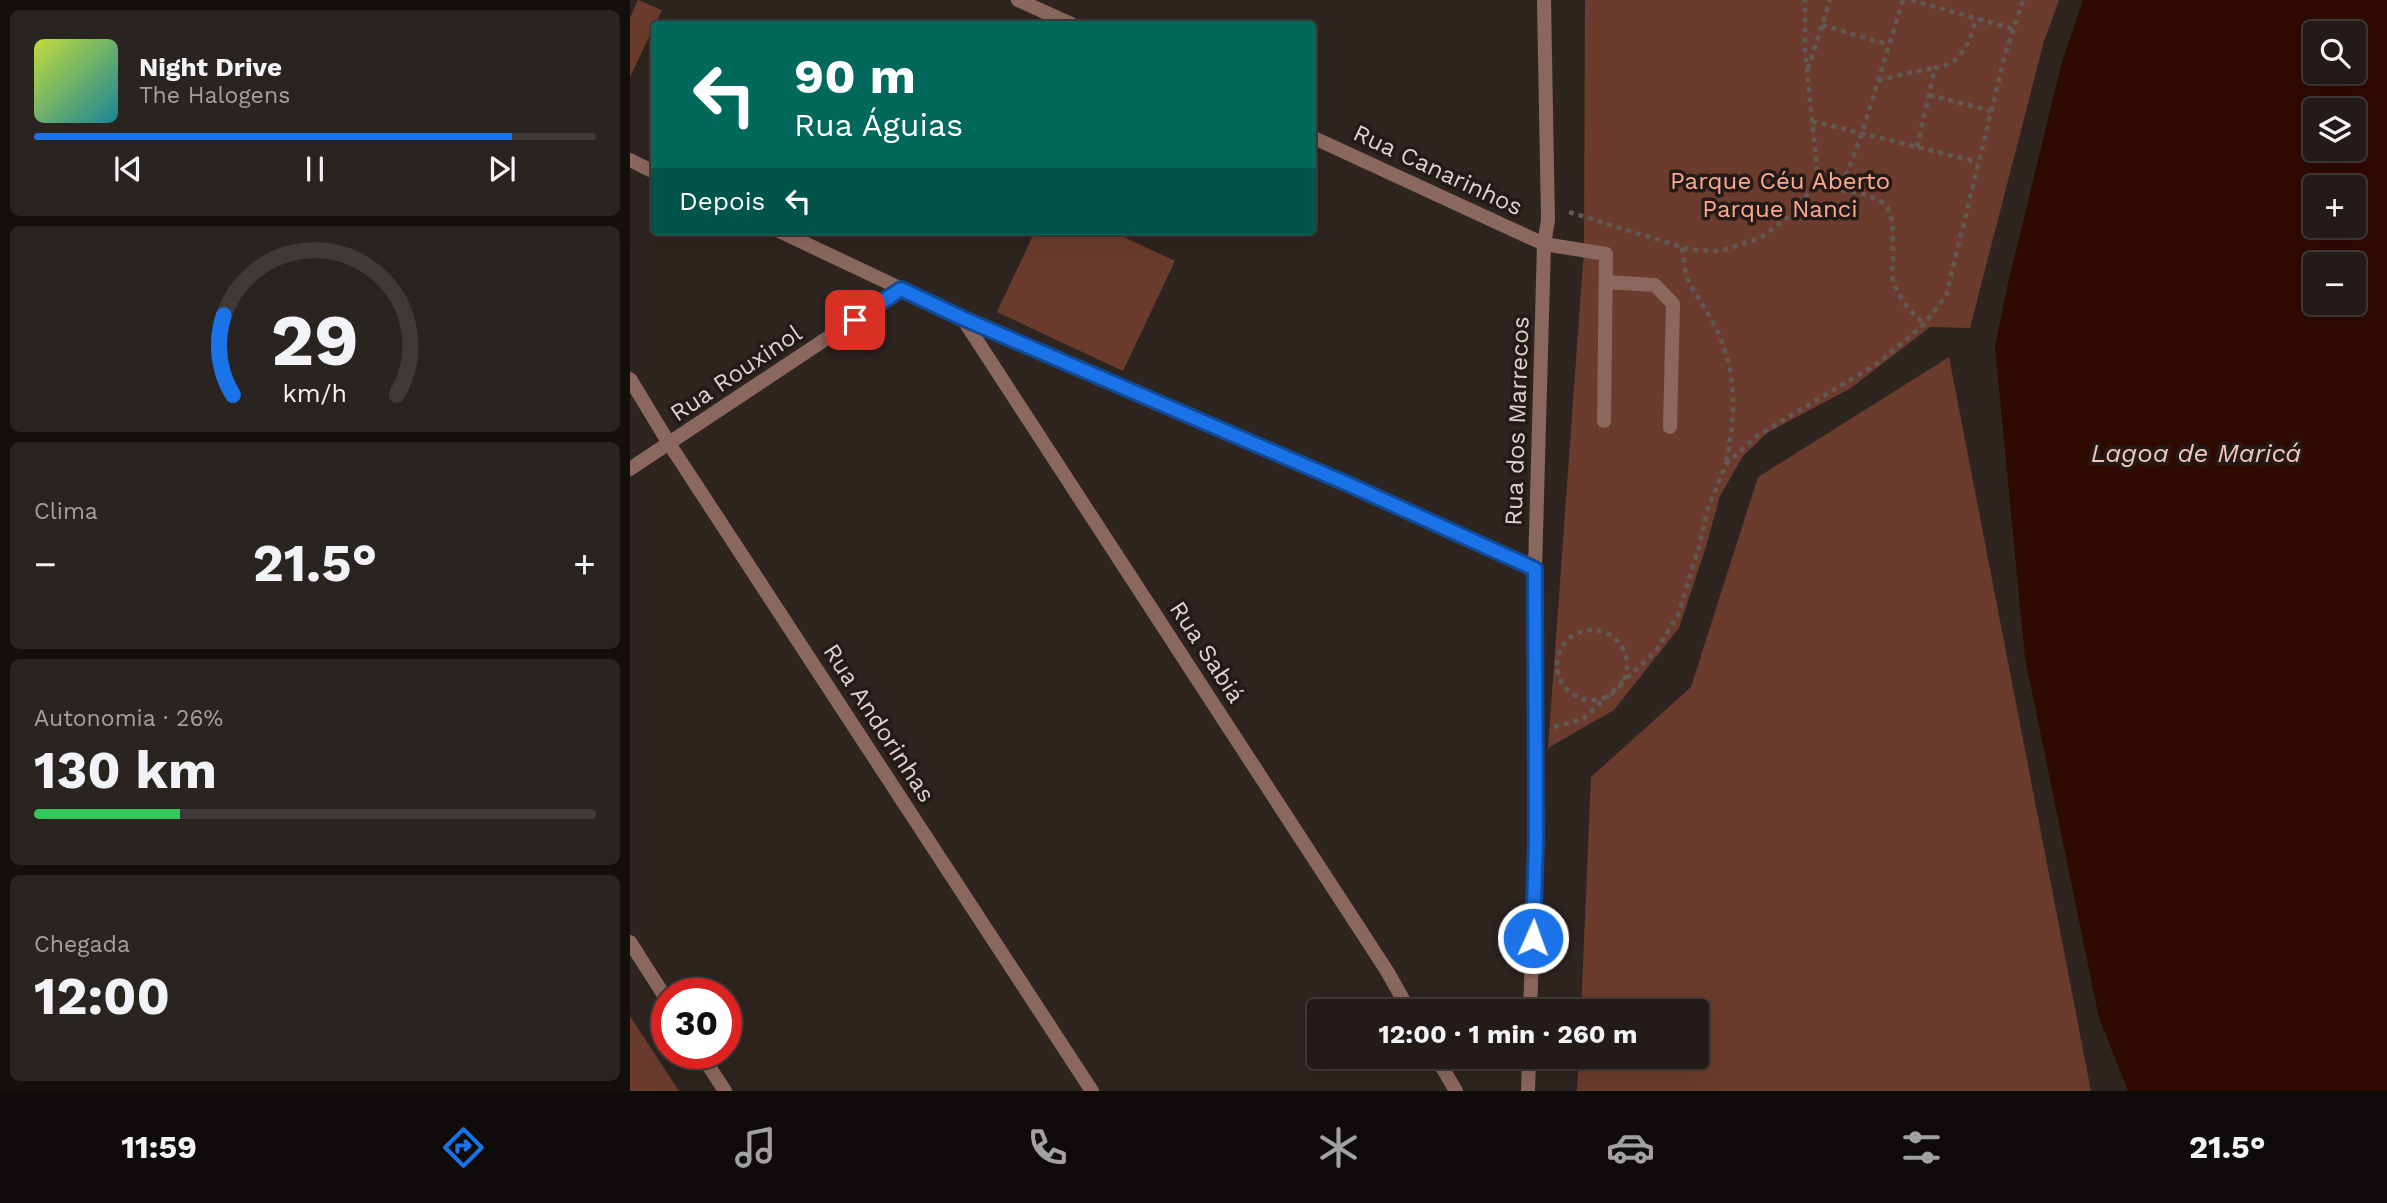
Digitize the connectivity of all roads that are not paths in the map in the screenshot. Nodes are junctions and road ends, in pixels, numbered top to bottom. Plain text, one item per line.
1 (1018, 0) edge
2 (1544, 0) edge
3 (1064, 21) edge
4 (1316, 138) edge
5 (630, 160) edge
6 (651, 170) edge
7 (787, 235) edge
8 (1544, 244) junction
9 (1606, 282) junction
10 (901, 289) junction
11 (962, 318) junction
12 (630, 379) edge
13 (1604, 421) dead end
14 (1670, 427) dead end
15 (670, 444) junction
16 (630, 469) edge
17 (1535, 569) junction
18 (630, 942) edge
19 (653, 978) edge
20 (1403, 999) edge
21 (1530, 999) edge
22 (711, 1069) edge
23 (1443, 1069) edge
24 (1529, 1069) edge
25 (725, 1091) edge
26 (1092, 1091) edge
27 (1456, 1091) edge
28 (1528, 1091) edge

1 - 3 street
2 - 8 street, Rua dos Marrecos
4 - 8 street, Rua Canarinhos
5 - 6 street
7 - 10 street
8 - 9 street, Rua Canarinhos
8 - 17 street, Rua dos Marrecos
9 - 13 street
9 - 14 street
10 - 11 street
10 - 15 street, Rua Rouxinol
11 - 17 street
11 - 20 street, Rua Sabiá
12 - 15 street, Rua Andorinhas
15 - 16 street, Rua Rouxinol
15 - 26 street, Rua Andorinhas
17 - 21 street, Rua dos Marrecos
18 - 19 street
22 - 25 street
23 - 27 street
24 - 28 street

